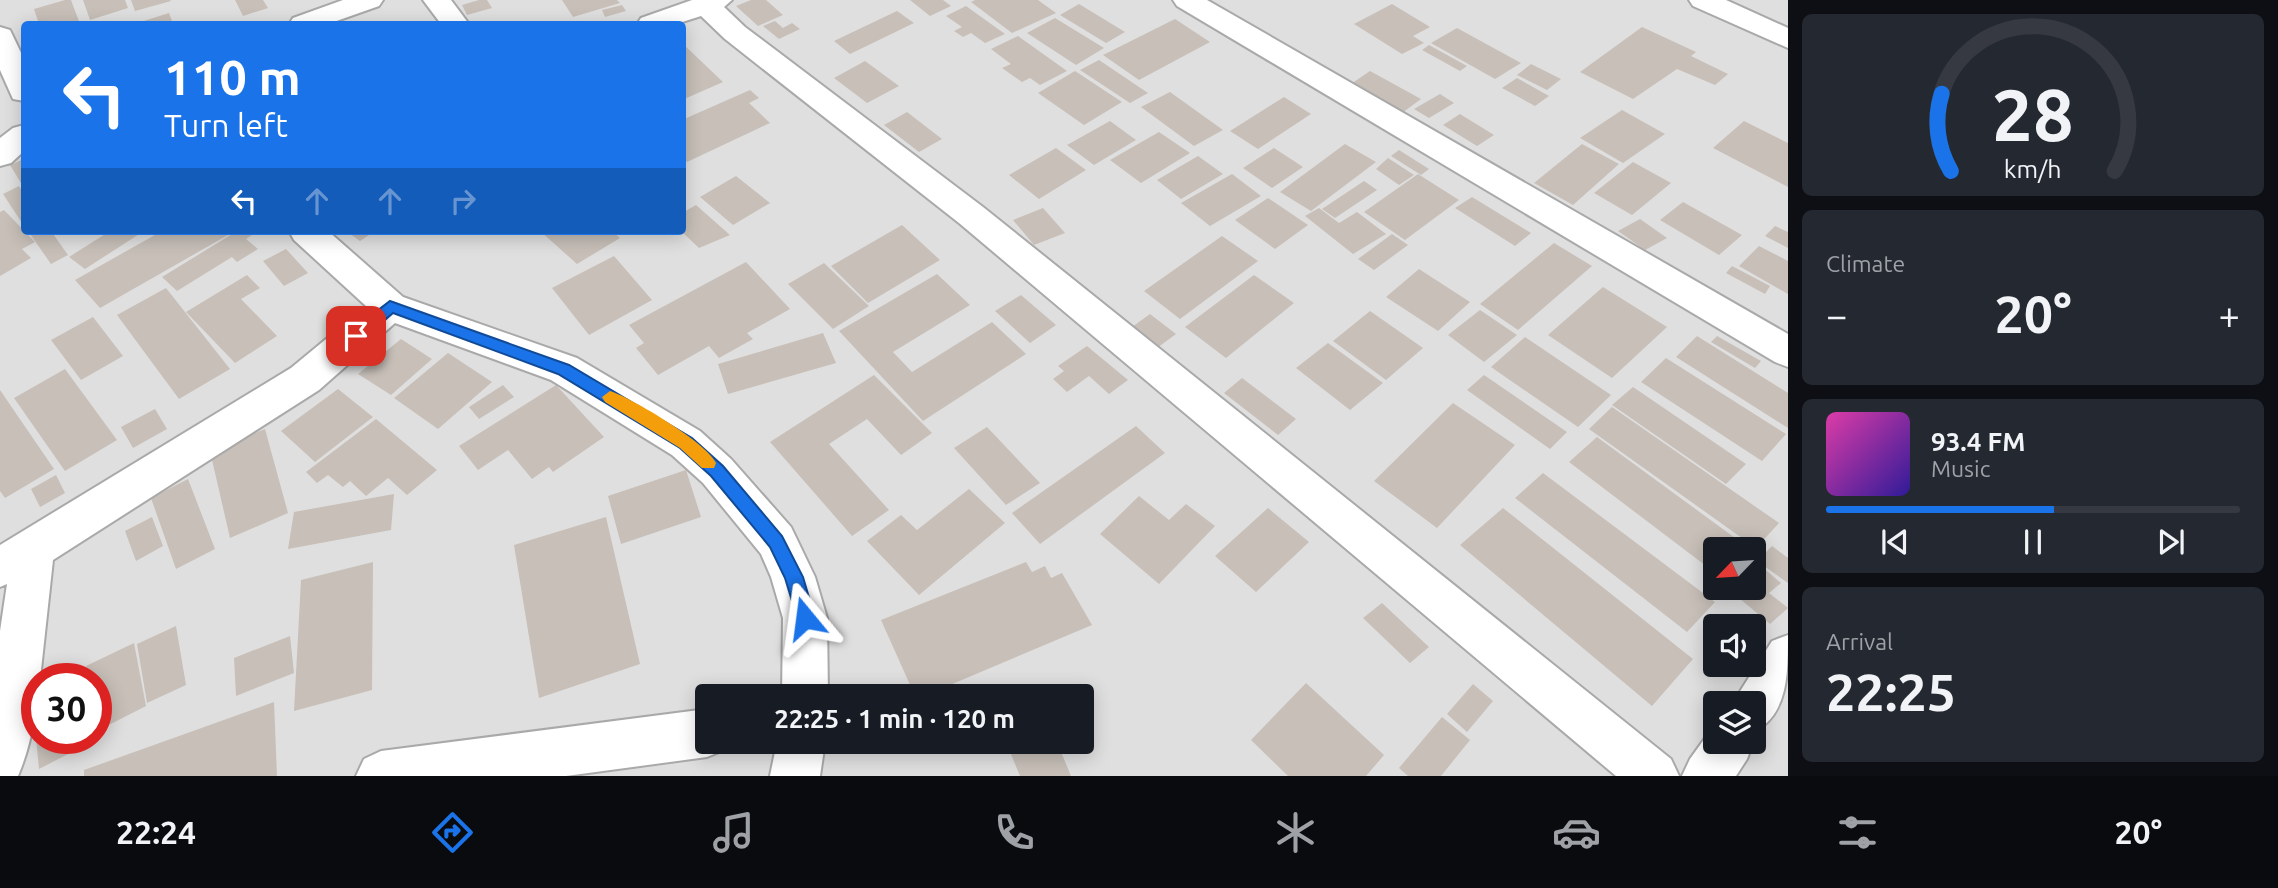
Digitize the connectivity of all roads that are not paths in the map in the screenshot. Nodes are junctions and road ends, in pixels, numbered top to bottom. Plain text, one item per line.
1 (369, 0) edge
2 (437, 0) edge
3 (1703, 0) edge
4 (712, 3) edge
5 (1202, 3) edge
6 (311, 21) edge
7 (454, 21) edge
8 (660, 21) edge
9 (0, 36) edge
10 (1788, 39) edge
11 (21, 85) edge
12 (21, 138) edge
13 (0, 155) edge
14 (310, 235) edge
15 (390, 307) junction
16 (1788, 352) edge
17 (16, 559) edge
18 (1788, 657) edge
19 (805, 684) edge
20 (1765, 691) edge
21 (695, 735) edge
22 (799, 754) edge
23 (1722, 754) edge
24 (0, 761) edge
25 (381, 776) edge
26 (795, 776) edge
27 (1654, 776) edge
28 (1707, 776) edge

1 - 6 street
2 - 7 street
3 - 10 street
4 - 8 street
4 - 27 street
5 - 16 street
9 - 11 street
12 - 13 street
14 - 15 street
15 - 17 street
15 - 19 street
17 - 24 street
18 - 20 street
21 - 25 street
22 - 26 street
23 - 28 street

